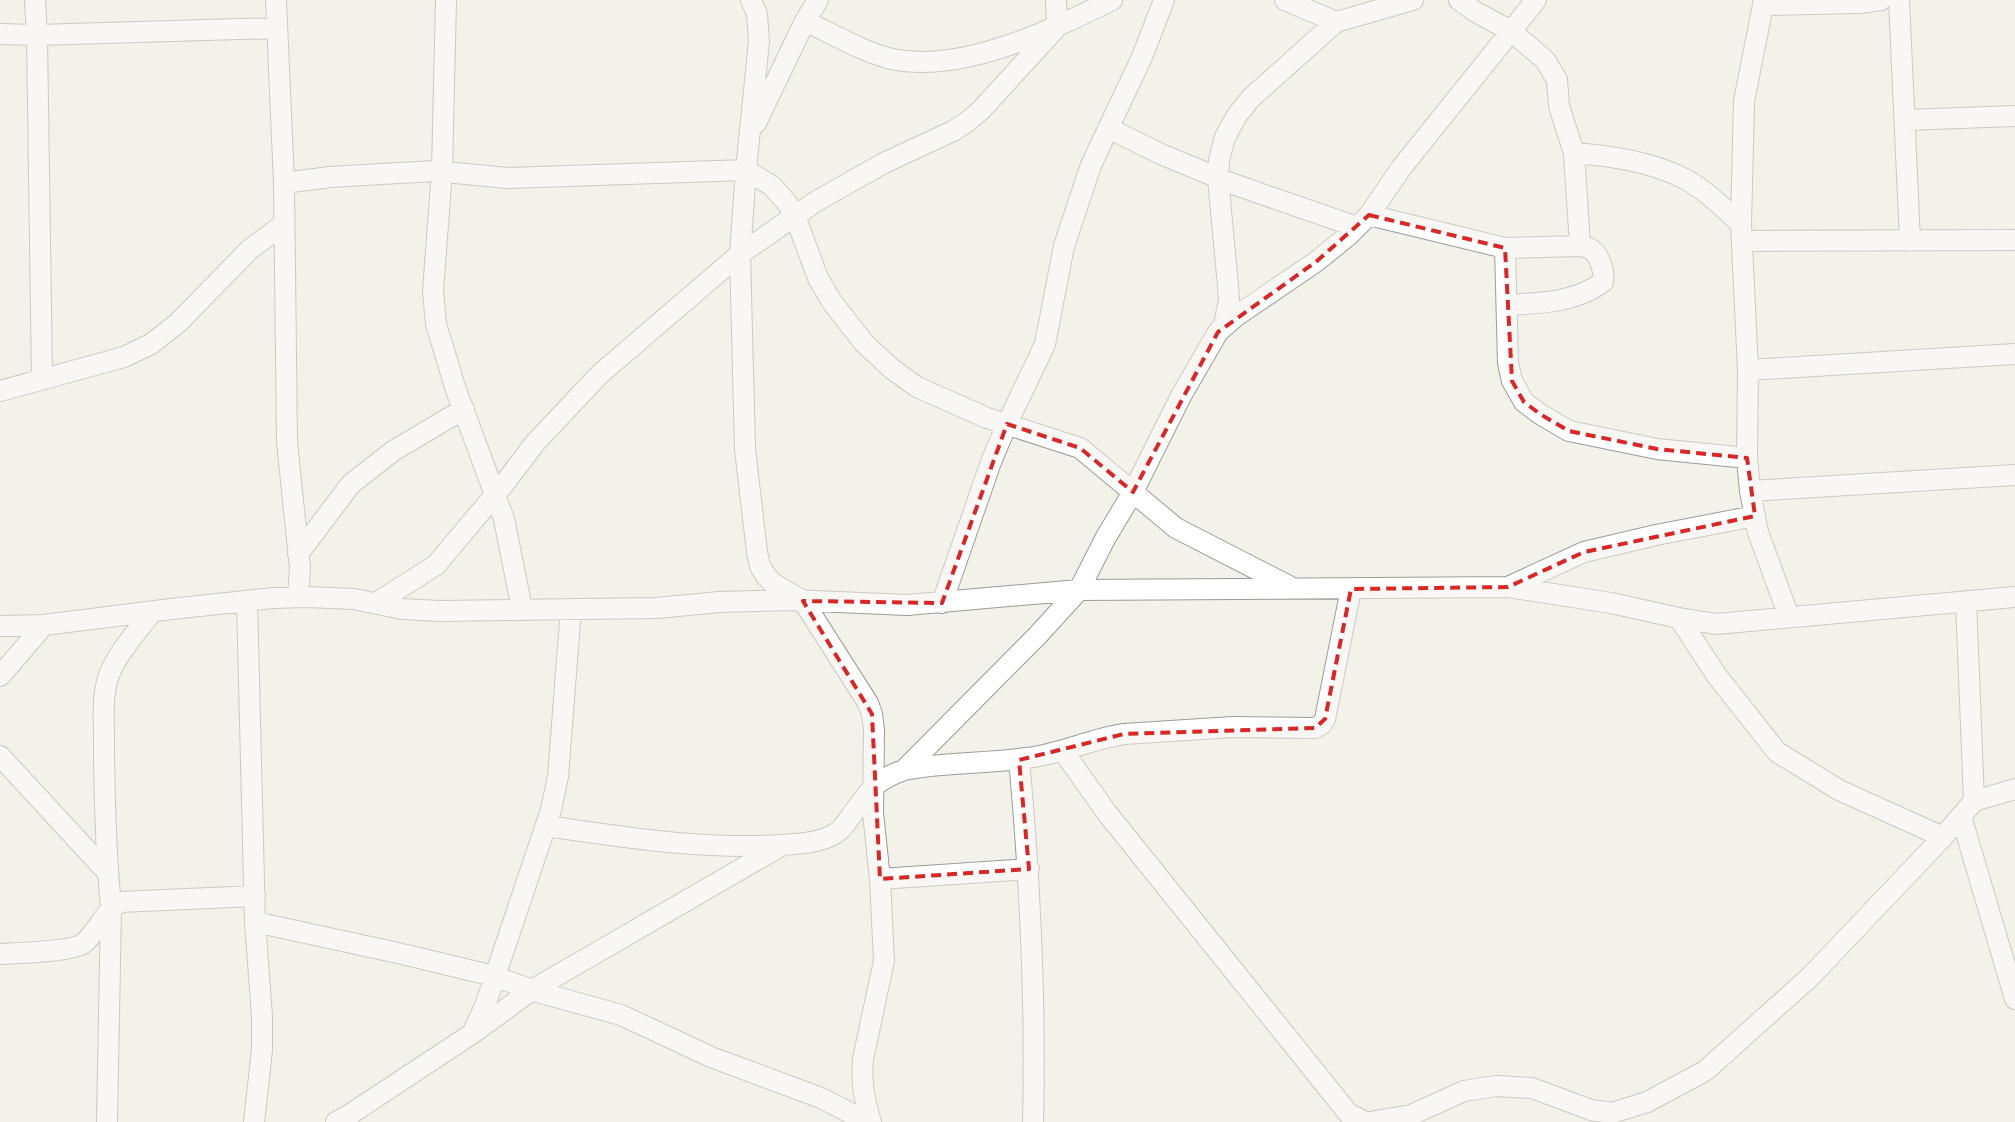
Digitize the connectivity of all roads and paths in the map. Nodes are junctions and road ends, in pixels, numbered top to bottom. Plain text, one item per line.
1 (35, 0) edge
2 (276, 0) edge
3 (446, 0) edge
4 (752, 0) edge
5 (818, 0) edge
6 (1056, 0) edge
7 (1112, 0) edge
8 (1164, 0) edge
9 (1285, 0) edge
10 (1413, 0) edge
11 (1459, 0) edge
12 (1536, 0) edge
13 (1881, 0) edge
14 (1900, 0) edge
15 (1764, 2) edge
16 (805, 21) junction
17 (1336, 22) junction
18 (1056, 27) junction
19 (277, 28) junction
20 (1511, 32) junction
21 (0, 34) edge
22 (37, 35) junction
23 (2015, 116) edge
24 (1905, 120) junction
25 (1108, 128) junction
26 (749, 137) junction
27 (1574, 153) junction
28 (746, 170) junction
29 (442, 172) junction
30 (1218, 178) junction
31 (284, 183) junction
32 (795, 216) junction
33 (1363, 221) junction
34 (284, 224) junction
35 (1742, 232) junction
36 (2015, 240) edge
37 (1910, 241) junction
38 (1580, 246) junction
39 (1505, 248) junction
40 (740, 254) junction
41 (1506, 305) junction
42 (1224, 325) junction
43 (2015, 354) edge
44 (1748, 370) junction
45 (42, 379) junction
46 (0, 391) edge
47 (464, 409) junction
48 (1006, 424) junction
49 (1748, 458) junction
50 (2015, 475) edge
51 (1750, 490) junction
52 (1133, 492) junction
53 (496, 494) junction
54 (1755, 516) junction
55 (298, 554) junction
56 (1508, 587) junction
57 (1293, 588) junction
58 (1351, 589) junction
59 (1078, 590) junction
60 (298, 597) junction
61 (2015, 597) edge
62 (247, 601) junction
63 (803, 601) junction
64 (1966, 601) junction
65 (376, 603) junction
66 (942, 603) junction
67 (522, 609) junction
68 (571, 609) junction
69 (152, 612) junction
70 (1789, 617) junction
71 (1679, 618) junction
72 (0, 626) edge
73 (44, 626) junction
74 (0, 676) edge
75 (1063, 751) junction
76 (0, 756) edge
77 (1019, 759) junction
78 (904, 770) junction
79 (872, 786) junction
80 (2015, 789) edge
81 (1968, 809) junction
82 (546, 826) junction
83 (1943, 837) junction
84 (782, 845) junction
85 (1029, 869) junction
86 (108, 873) junction
87 (880, 879) junction
88 (255, 896) junction
89 (111, 908) junction
90 (255, 922) junction
91 (0, 954) edge
92 (2010, 967) edge
93 (494, 976) junction
94 (532, 990) junction
95 (2015, 999) edge
96 (473, 1033) junction
97 (107, 1122) edge
98 (254, 1122) edge
99 (336, 1122) edge
100 (870, 1122) edge
101 (1033, 1122) edge
102 (1365, 1122) edge
103 (1369, 1122) edge

1 - 22 street
2 - 19 street
3 - 29 street
4 - 26 street
5 - 16 street
6 - 18 street
7 - 18 street
8 - 25 street
9 - 17 street
10 - 17 street
11 - 20 street
12 - 20 street
13 - 15 street
14 - 24 street
15 - 35 street
16 - 18 street
16 - 26 street
17 - 30 street
18 - 32 street
19 - 22 street
19 - 31 street
20 - 27 street
20 - 33 street
21 - 22 street
22 - 45 street
23 - 24 street
24 - 37 street
25 - 30 street
25 - 48 street
26 - 28 street
27 - 35 street
27 - 38 street
28 - 29 street
28 - 32 street
28 - 40 street
29 - 31 street
29 - 47 street
30 - 33 street
30 - 42 street
31 - 34 street
32 - 40 street
32 - 48 street
33 - 39 street
33 - 42 street
34 - 45 street
34 - 55 street
35 - 37 street
35 - 44 street
36 - 37 street
38 - 39 street
38 - 41 street
39 - 41 street
40 - 53 street
40 - 63 street
41 - 49 street
42 - 52 street
43 - 44 street
44 - 49 street
45 - 46 street
47 - 53 street
47 - 55 street
48 - 52 street
48 - 66 street
49 - 51 street
50 - 51 street
51 - 54 street
52 - 57 street
52 - 59 street
53 - 65 street
53 - 67 street
54 - 56 street
54 - 70 street
55 - 60 street
56 - 58 street
56 - 71 street
57 - 58 street
57 - 59 street
58 - 75 street
59 - 66 street
59 - 78 street
60 - 62 street
60 - 65 street
61 - 64 street
62 - 69 street
62 - 88 street
63 - 66 street
63 - 68 street
63 - 79 street
64 - 70 street
64 - 81 street
65 - 67 street
67 - 68 street
68 - 82 street
69 - 73 street
69 - 86 street
70 - 71 street
71 - 83 street
72 - 73 street
73 - 74 street
75 - 77 street
75 - 102 street
76 - 86 street
77 - 78 street
77 - 85 street
78 - 79 street
79 - 84 street
79 - 87 street
80 - 81 street
81 - 83 street
81 - 92 street
82 - 84 street
82 - 93 street
83 - 103 street
84 - 94 street
85 - 87 street
85 - 101 street
86 - 89 street
87 - 100 street
88 - 89 street
88 - 90 street
89 - 91 street
89 - 97 street
90 - 93 street
90 - 98 street
92 - 95 street
93 - 94 street
93 - 96 street
94 - 96 street
94 - 100 street
96 - 99 street

